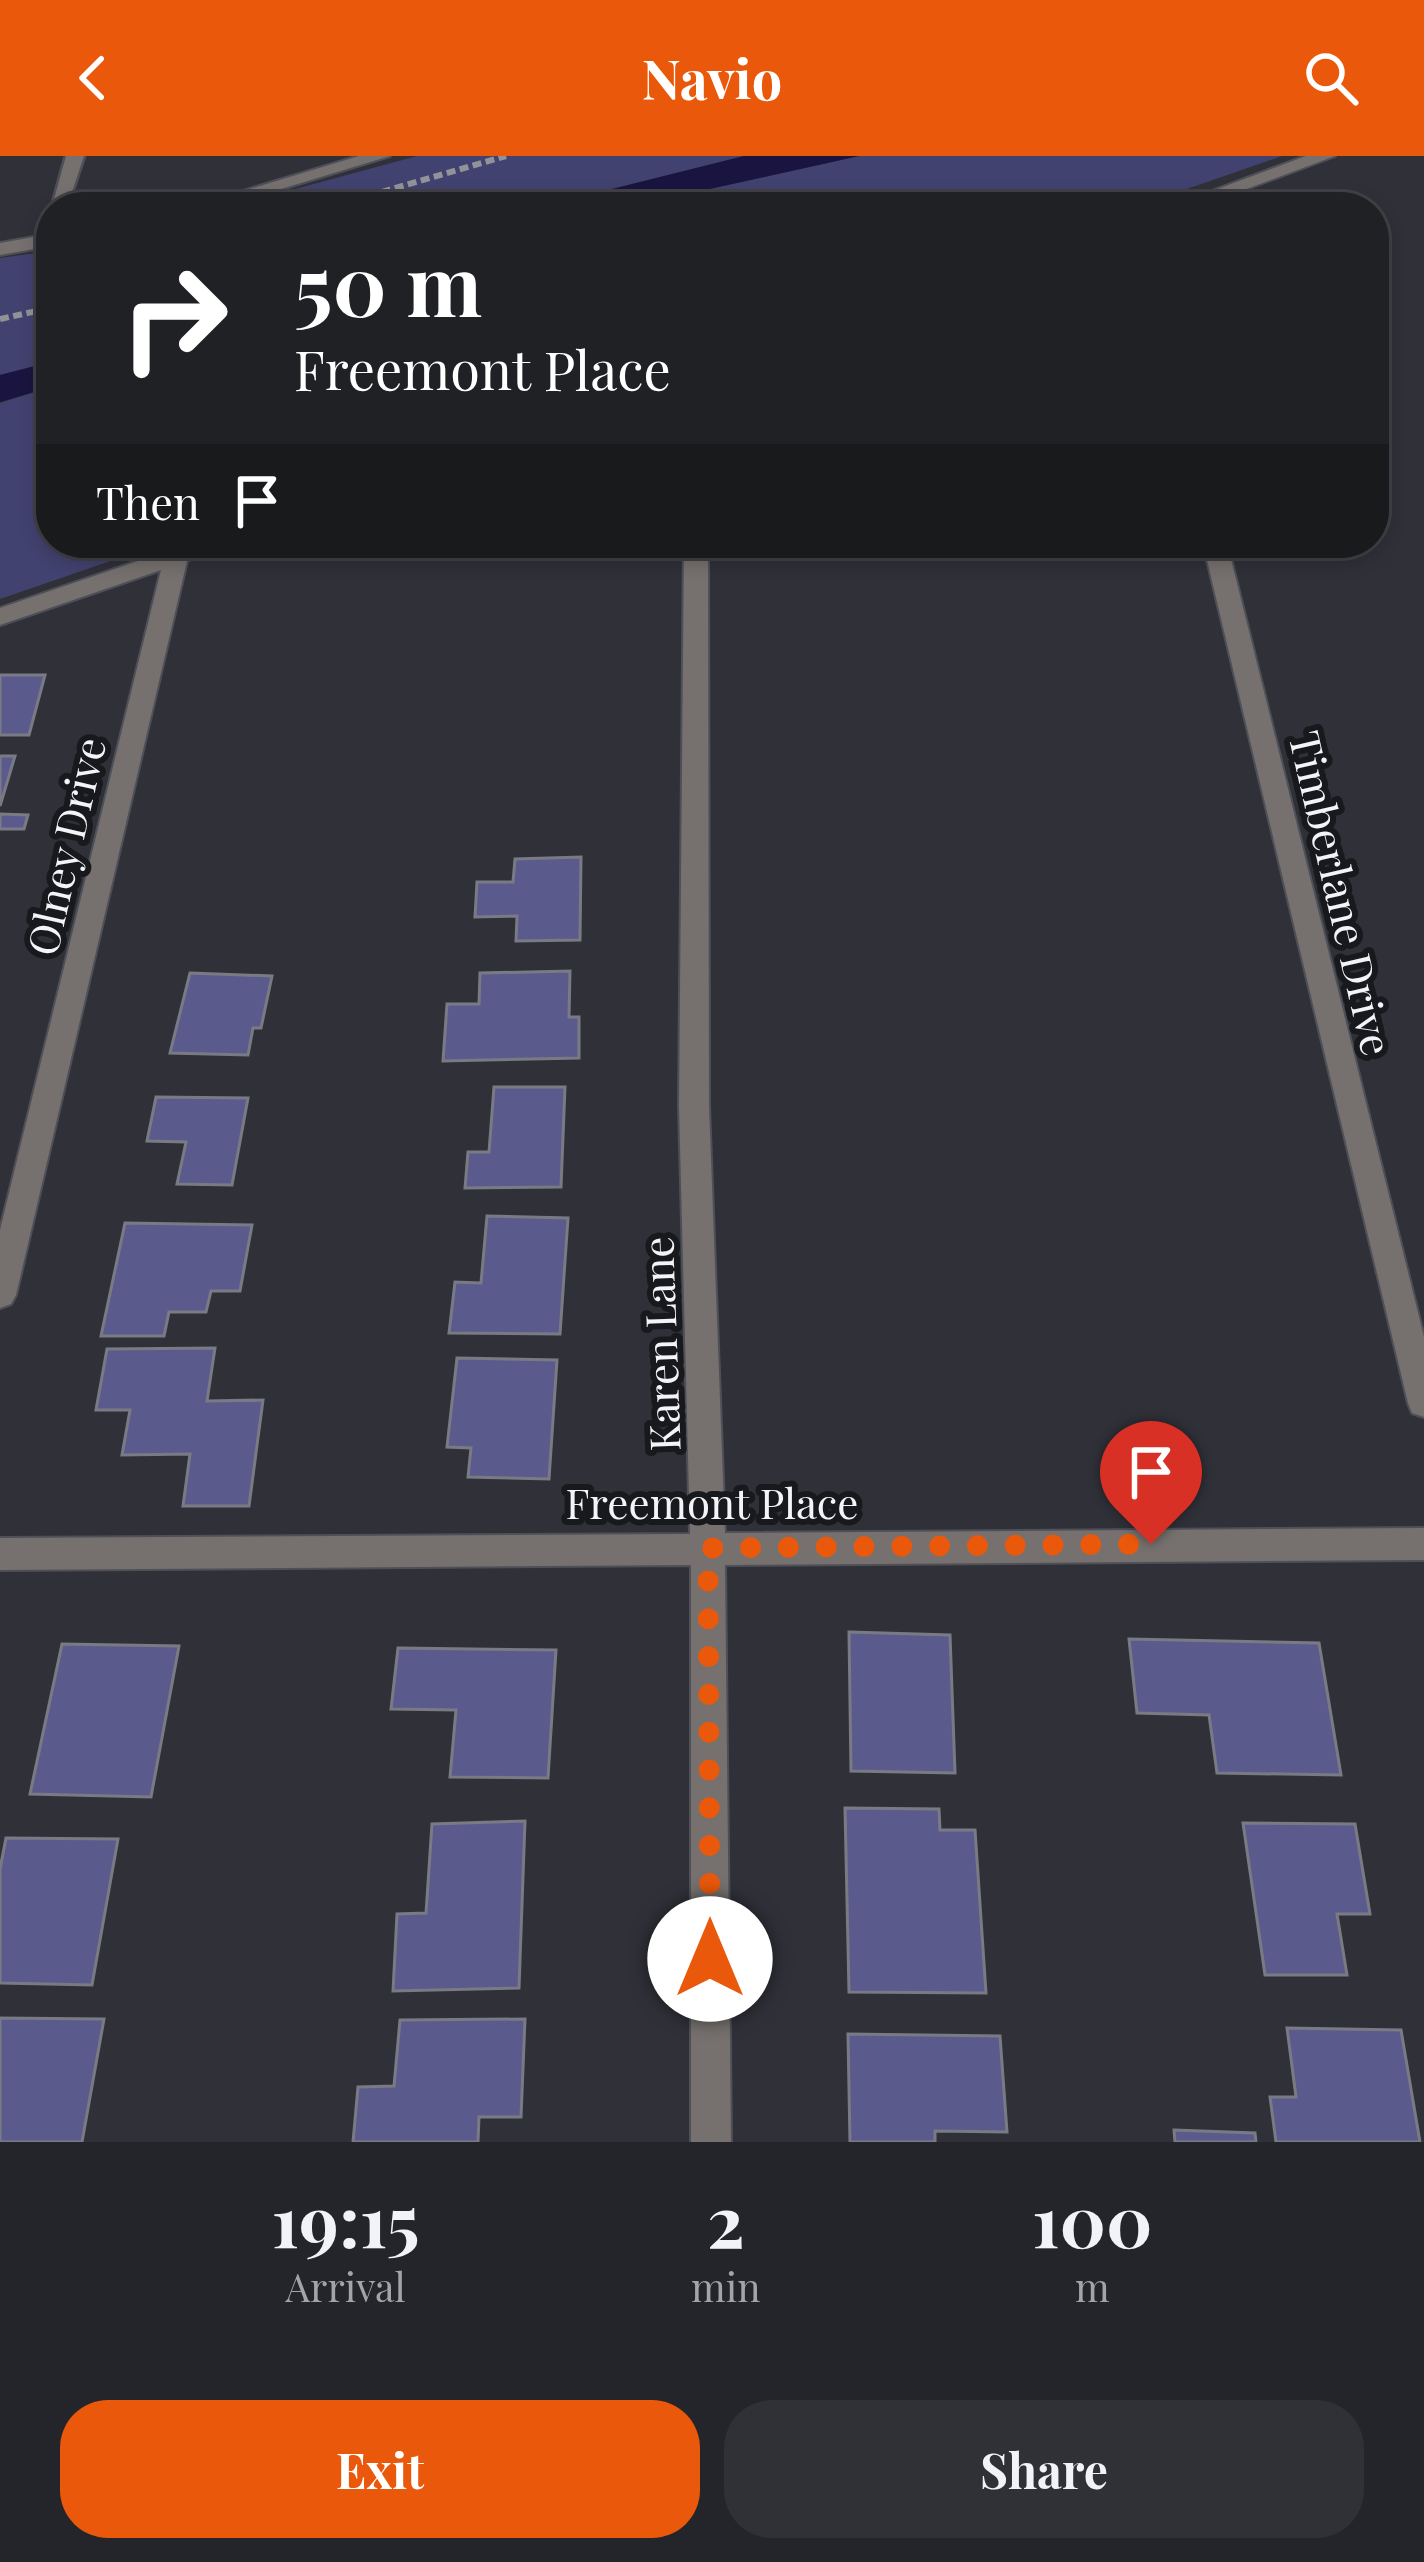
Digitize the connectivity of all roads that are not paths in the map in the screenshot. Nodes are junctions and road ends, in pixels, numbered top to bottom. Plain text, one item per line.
1 (75, 156) edge
2 (380, 156) edge
3 (1325, 156) edge
4 (63, 192) edge
5 (253, 192) edge
6 (1222, 192) edge
7 (36, 243) edge
8 (0, 249) edge
9 (170, 558) edge
10 (176, 558) edge
11 (695, 558) edge
12 (1219, 558) edge
13 (0, 617) edge
14 (0, 1295) edge
15 (1424, 1402) edge
16 (1424, 1544) edge
17 (708, 1548) junction
18 (0, 1554) edge
19 (711, 2142) edge

1 - 4 lane
2 - 5 street
3 - 6 street
7 - 8 street
9 - 13 street
10 - 14 street, Olney Drive
11 - 17 street, Karen Lane
12 - 15 street, Timberlane Drive
16 - 17 street, Freemont Place
17 - 18 street, Freemont Place
17 - 19 street, Karen Lane

